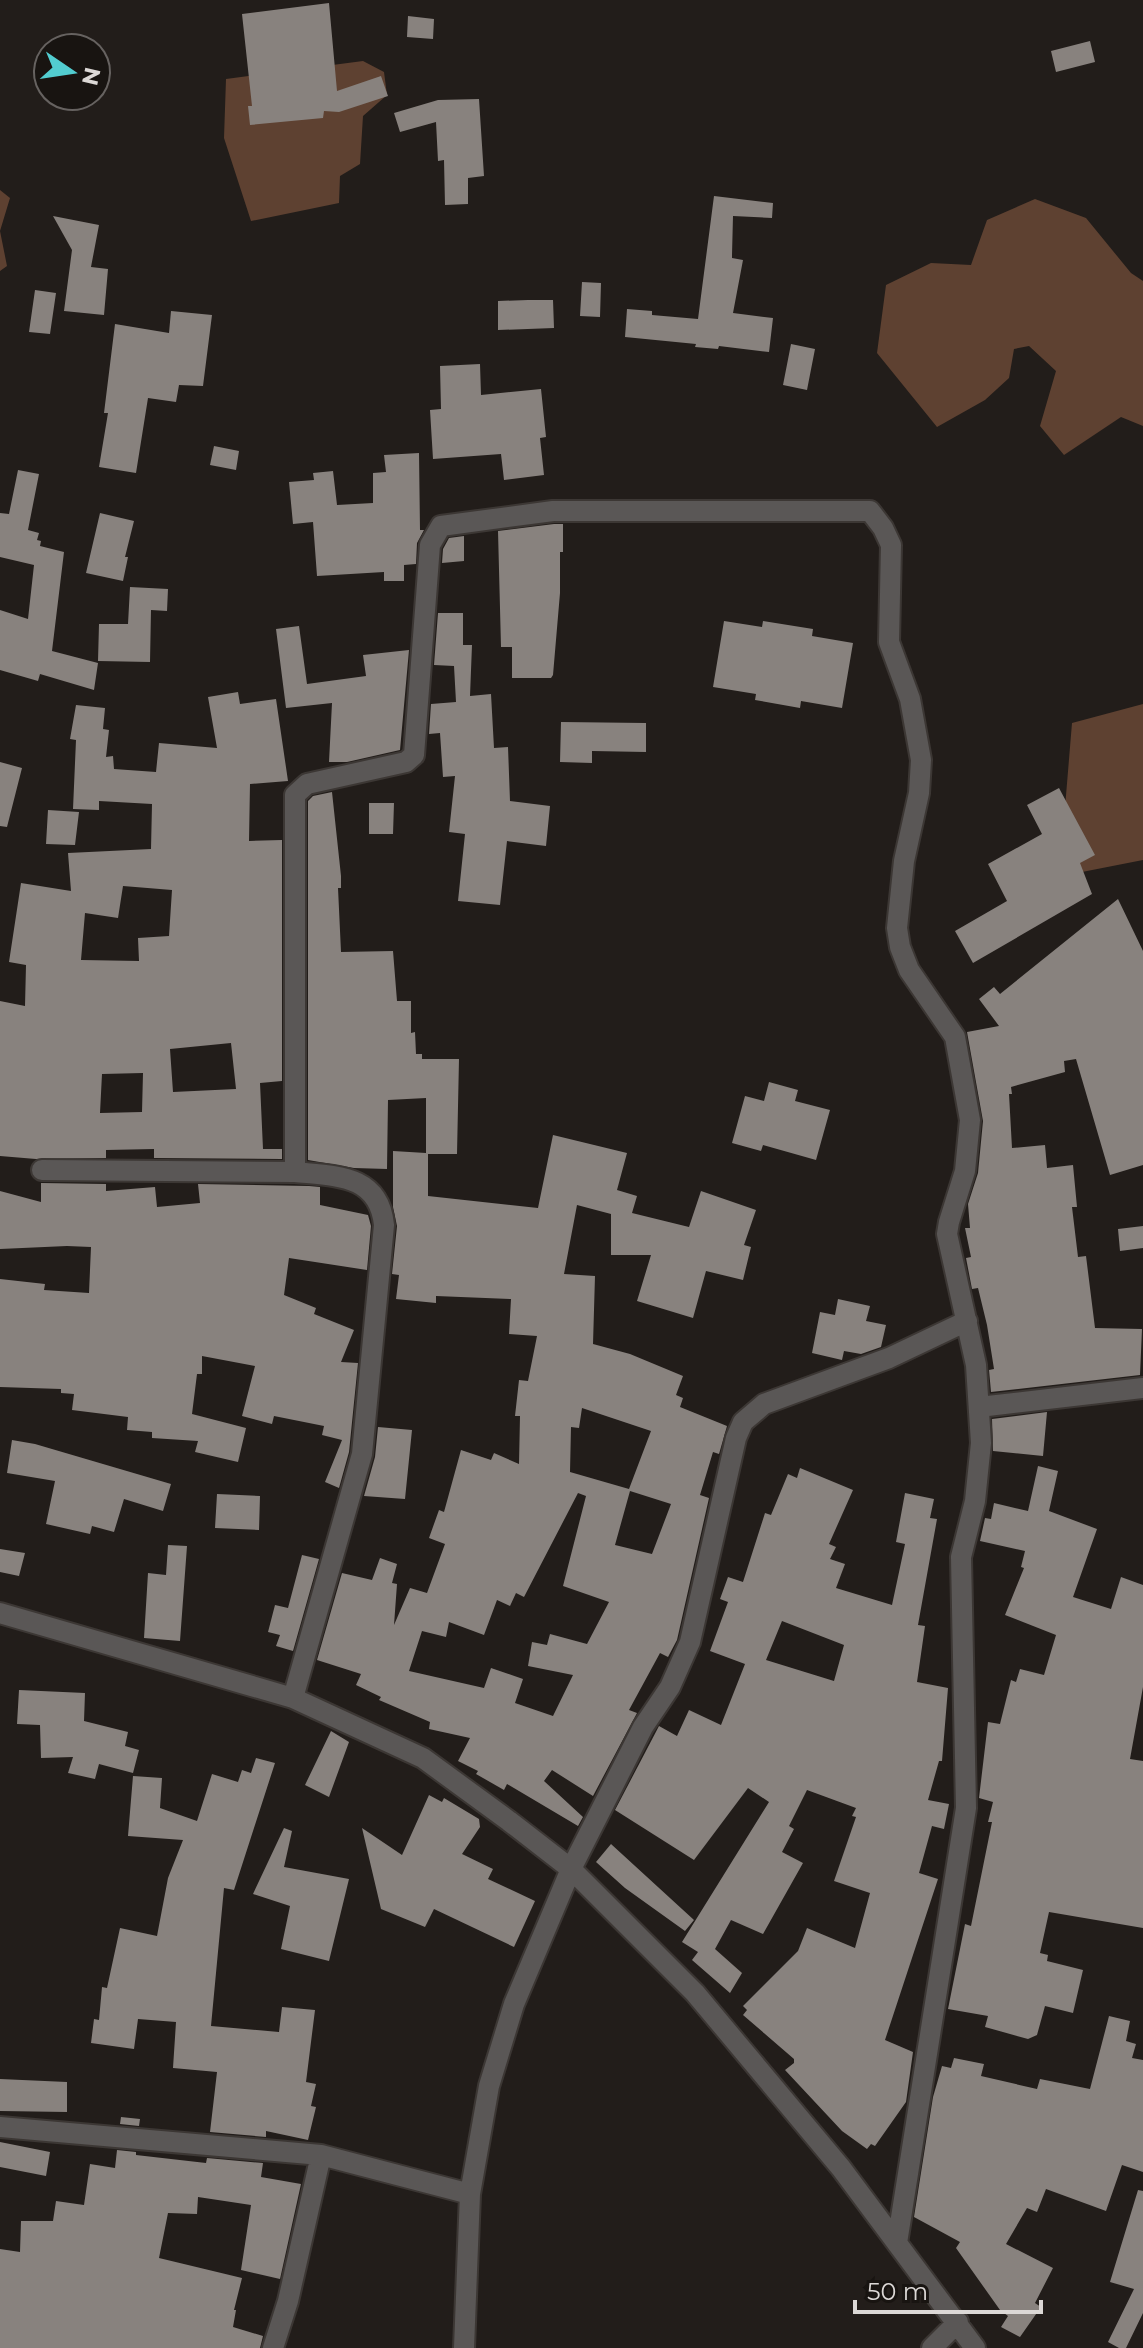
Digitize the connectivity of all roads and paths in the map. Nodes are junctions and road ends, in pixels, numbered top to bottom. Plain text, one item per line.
1 (42, 1170) dead end
2 (295, 1172) junction
3 (967, 1321) junction
4 (1143, 1388) edge
5 (979, 1407) junction
6 (0, 1613) edge
7 (293, 1698) junction
8 (571, 1869) junction
9 (0, 2127) edge
10 (321, 2155) junction
11 (470, 2194) junction
12 (897, 2243) junction
13 (958, 2322) junction
14 (273, 2348) edge
15 (464, 2348) edge
16 (932, 2348) edge
17 (975, 2348) edge

1 - 2 street
2 - 3 street
2 - 7 street
3 - 5 street
3 - 8 street
4 - 5 street
5 - 12 street
6 - 7 street
7 - 8 street
8 - 11 street
8 - 12 street
9 - 10 street
10 - 11 street
10 - 14 street
11 - 15 street
12 - 13 street
13 - 16 street
13 - 17 street

